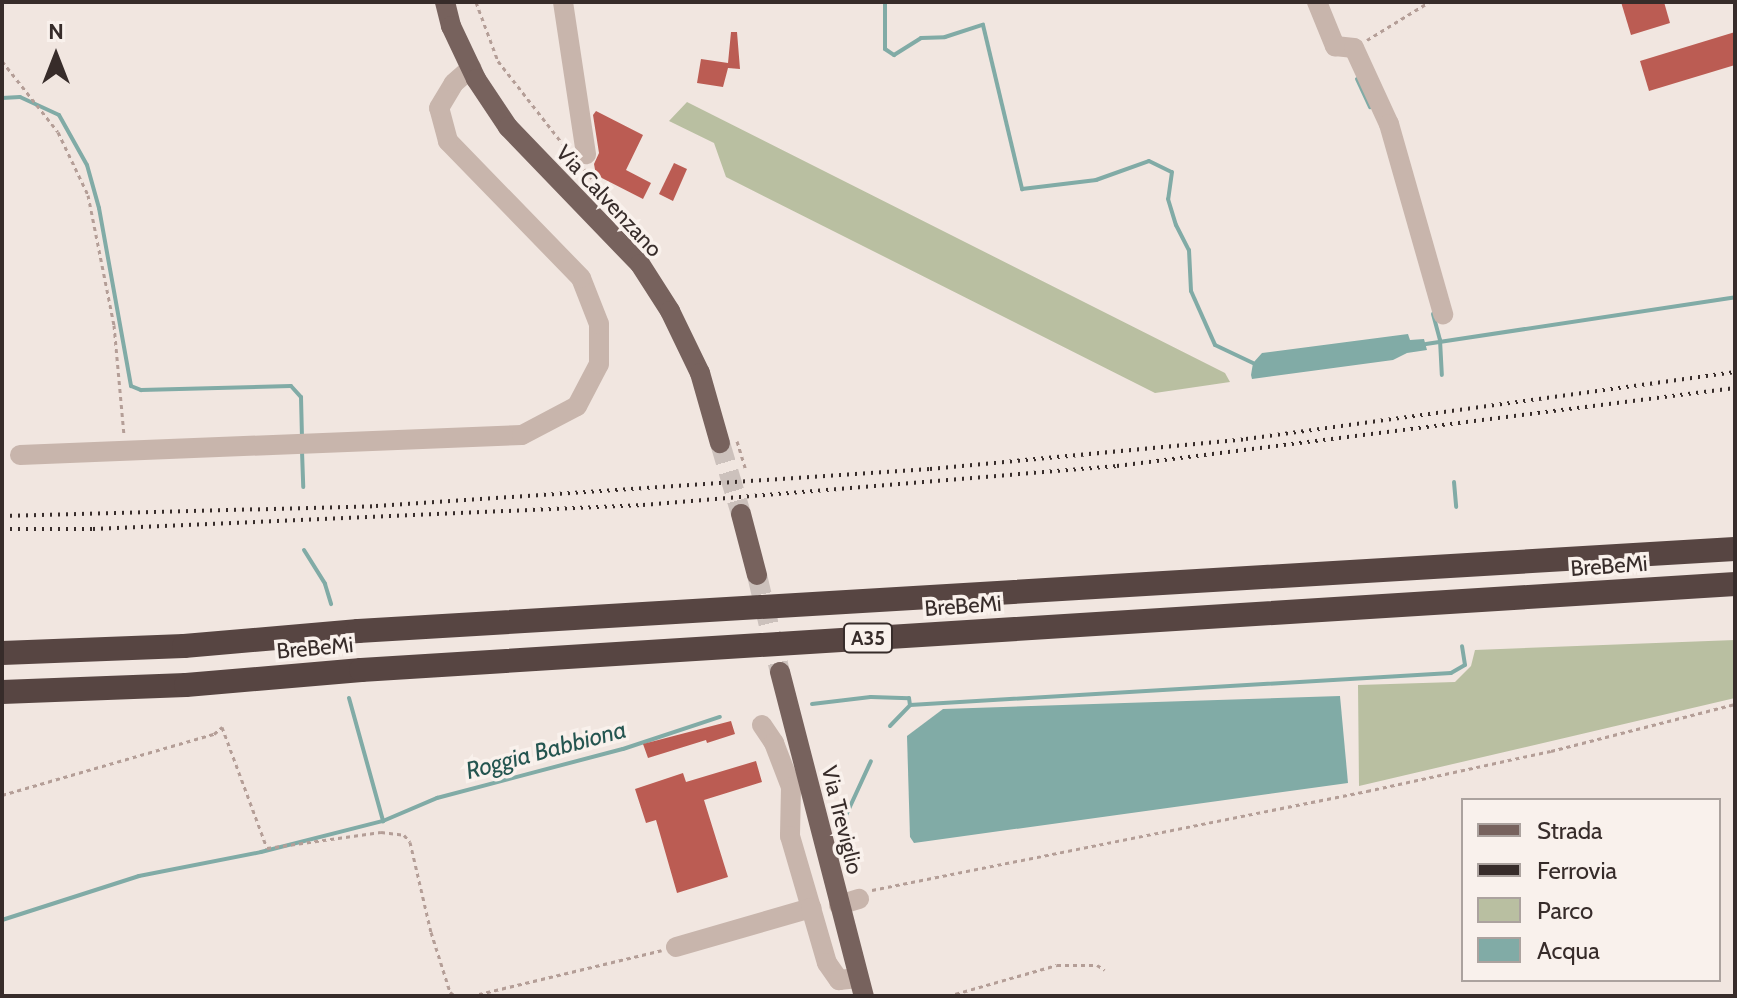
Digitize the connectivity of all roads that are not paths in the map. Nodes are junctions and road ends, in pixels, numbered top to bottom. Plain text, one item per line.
1 (445, 2) edge
2 (563, 2) edge
3 (1317, 2) edge
4 (471, 68) junction
5 (586, 154) dead end
6 (1443, 314) dead end
7 (720, 443) tunnel mouth
8 (20, 455) dead end
9 (741, 514) tunnel mouth
10 (1735, 549) edge
11 (757, 575) tunnel mouth
12 (1735, 584) edge
13 (2, 653) edge
14 (780, 672) tunnel mouth
15 (2, 692) edge
16 (762, 725) dead end
17 (811, 908) junction
18 (676, 947) road end
19 (861, 987) edge

1 - 4 main road, Via Calvenzano
2 - 5 street
3 - 6 street
4 - 7 main road, Via Calvenzano
4 - 8 street
9 - 11 main road
10 - 13 highway, BreBeMi / A35
12 - 15 highway, BreBeMi / A35
14 - 19 main road, Via Treviglio
16 - 17 street
17 - 18 street
17 - 19 street, Via Treviglio

